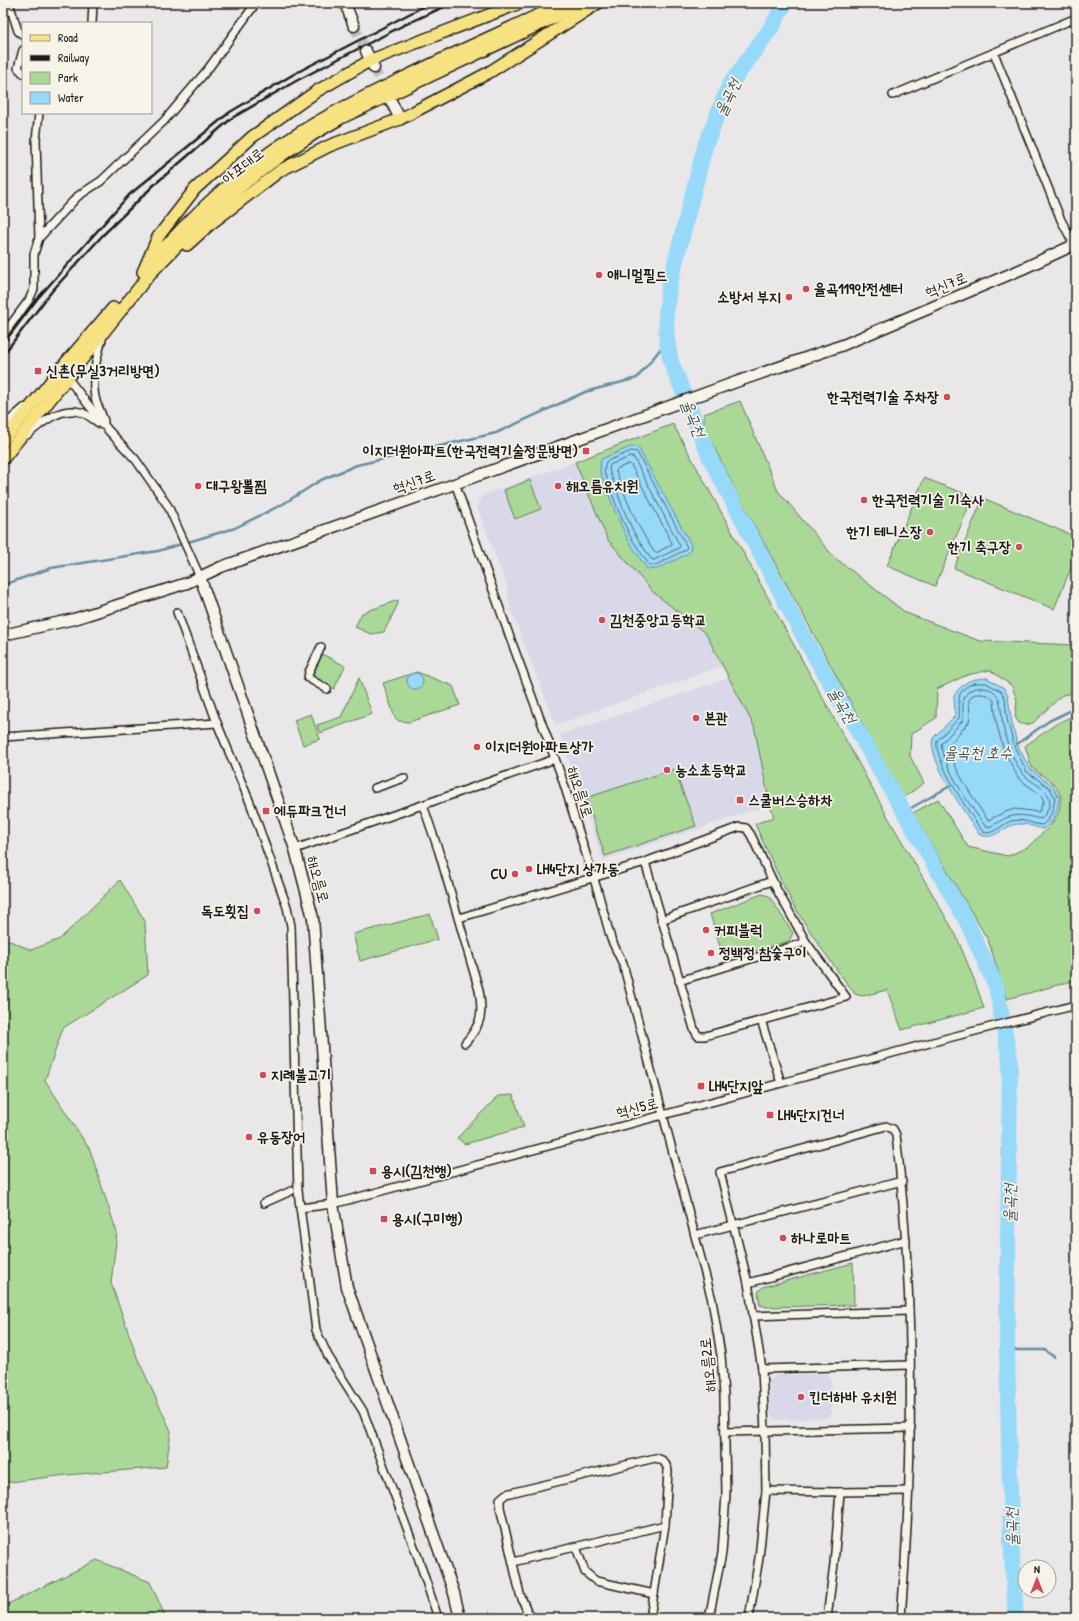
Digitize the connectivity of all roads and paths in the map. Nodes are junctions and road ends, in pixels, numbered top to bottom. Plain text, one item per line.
1 (9, 3) edge
2 (92, 3) edge
3 (256, 3) edge
4 (345, 3) edge
5 (520, 3) edge
6 (564, 3) edge
7 (585, 3) edge
8 (598, 3) edge
9 (1076, 18) edge
10 (92, 22) edge
11 (354, 26) tunnel mouth
12 (22, 34) edge
13 (994, 53) junction
14 (22, 54) edge
15 (22, 72) edge
16 (893, 95) dead end
17 (391, 101) tunnel mouth
18 (39, 114) edge
19 (400, 119) junction
20 (39, 238) junction
21 (1075, 246) edge
22 (146, 274) junction
23 (106, 329) junction
24 (3, 335) edge
25 (64, 374) junction
26 (40, 395) junction
27 (3, 428) edge
28 (108, 430) junction
29 (3, 441) edge
30 (14, 445) junction
31 (3, 459) edge
32 (456, 483) junction
33 (200, 577) junction
34 (177, 612) dead end
35 (3, 635) edge
36 (321, 647) dead end
37 (327, 689) dead end
38 (217, 723) junction
39 (3, 737) edge
40 (555, 759) junction
41 (404, 778) dead end
42 (375, 788) dead end
43 (422, 805) junction
44 (295, 849) junction
45 (645, 862) junction
46 (594, 878) junction
47 (772, 881) junction
48 (459, 918) junction
49 (661, 920) junction
50 (806, 942) junction
51 (679, 981) junction
52 (1076, 1005) edge
53 (761, 1020) junction
54 (465, 1042) dead end
55 (780, 1083) junction
56 (662, 1115) junction
57 (902, 1181) junction
58 (291, 1191) dead end
59 (264, 1202) dead end
60 (333, 1204) junction
61 (300, 1208) junction
62 (733, 1225) junction
63 (695, 1234) junction
64 (906, 1240) junction
65 (748, 1283) junction
66 (909, 1311) junction
67 (753, 1316) junction
68 (910, 1365) junction
69 (762, 1369) junction
70 (911, 1428) junction
71 (726, 1432) junction
72 (765, 1432) junction
73 (909, 1491) junction
74 (766, 1492) junction
75 (840, 1492) junction
76 (665, 1525) junction
77 (576, 1547) junction
78 (513, 1562) junction
79 (654, 1594) junction
80 (438, 1618) edge
81 (460, 1618) edge
82 (533, 1618) edge
83 (650, 1618) edge
84 (709, 1618) edge
85 (749, 1618) edge
86 (827, 1618) edge
87 (901, 1618) edge

1 - 12 street
2 - 10 street
3 - 20 street
4 - 11 street
5 - 22 main road
6 - 22 main road, 아포대로
7 - 22 main road, 아포대로
8 - 19 main road
9 - 13 street
13 - 16 street
13 - 21 street
14 - 15 street
17 - 19 street
18 - 20 street
19 - 22 main road
20 - 24 street
21 - 32 street, 혁신7로
22 - 23 main road, 아포대로
22 - 25 main road, 아포대로
23 - 25 main road, 아포대로
23 - 28 street
25 - 26 main road, 아포대로
25 - 28 street
25 - 30 main road, 아포대로
26 - 27 street
26 - 29 main road, 아포대로
28 - 30 street
28 - 33 street
30 - 31 main road, 아포대로
32 - 33 street, 혁신7로
32 - 40 street, 해오름1로
33 - 35 street, 혁신7로
33 - 44 street, 해오름로
34 - 38 street
36 - 37 street
38 - 39 street
38 - 61 street
40 - 43 street
40 - 46 street, 해오름1로
41 - 42 street
43 - 44 street
43 - 48 street
44 - 60 street, 해오름로
45 - 46 street
45 - 47 street
45 - 49 street
46 - 48 street
46 - 56 street, 해오름1로
47 - 49 street
47 - 50 street
48 - 54 street
49 - 51 street
50 - 51 street
50 - 53 street
51 - 53 street
52 - 55 street, 혁신5로
53 - 55 street
55 - 56 street, 혁신5로
56 - 60 street, 혁신5로
56 - 63 street, 해오름2로
57 - 62 street
57 - 62 street
57 - 64 street
58 - 59 street
60 - 61 street, 혁신5로
60 - 81 street, 해오름로
61 - 80 street
62 - 63 street
62 - 65 street
63 - 71 street, 해오름2로
64 - 65 street
64 - 66 street
65 - 67 street
66 - 67 street
66 - 68 street
67 - 69 street
68 - 69 street
68 - 70 street
69 - 72 street
70 - 72 street
70 - 73 street
71 - 72 street
71 - 84 street, 해오름2로
72 - 74 street
73 - 75 street
73 - 87 street
74 - 75 street
74 - 85 street
75 - 86 street
76 - 77 street
76 - 78 street
76 - 79 street
77 - 78 street
77 - 79 street
78 - 82 street
79 - 83 street

